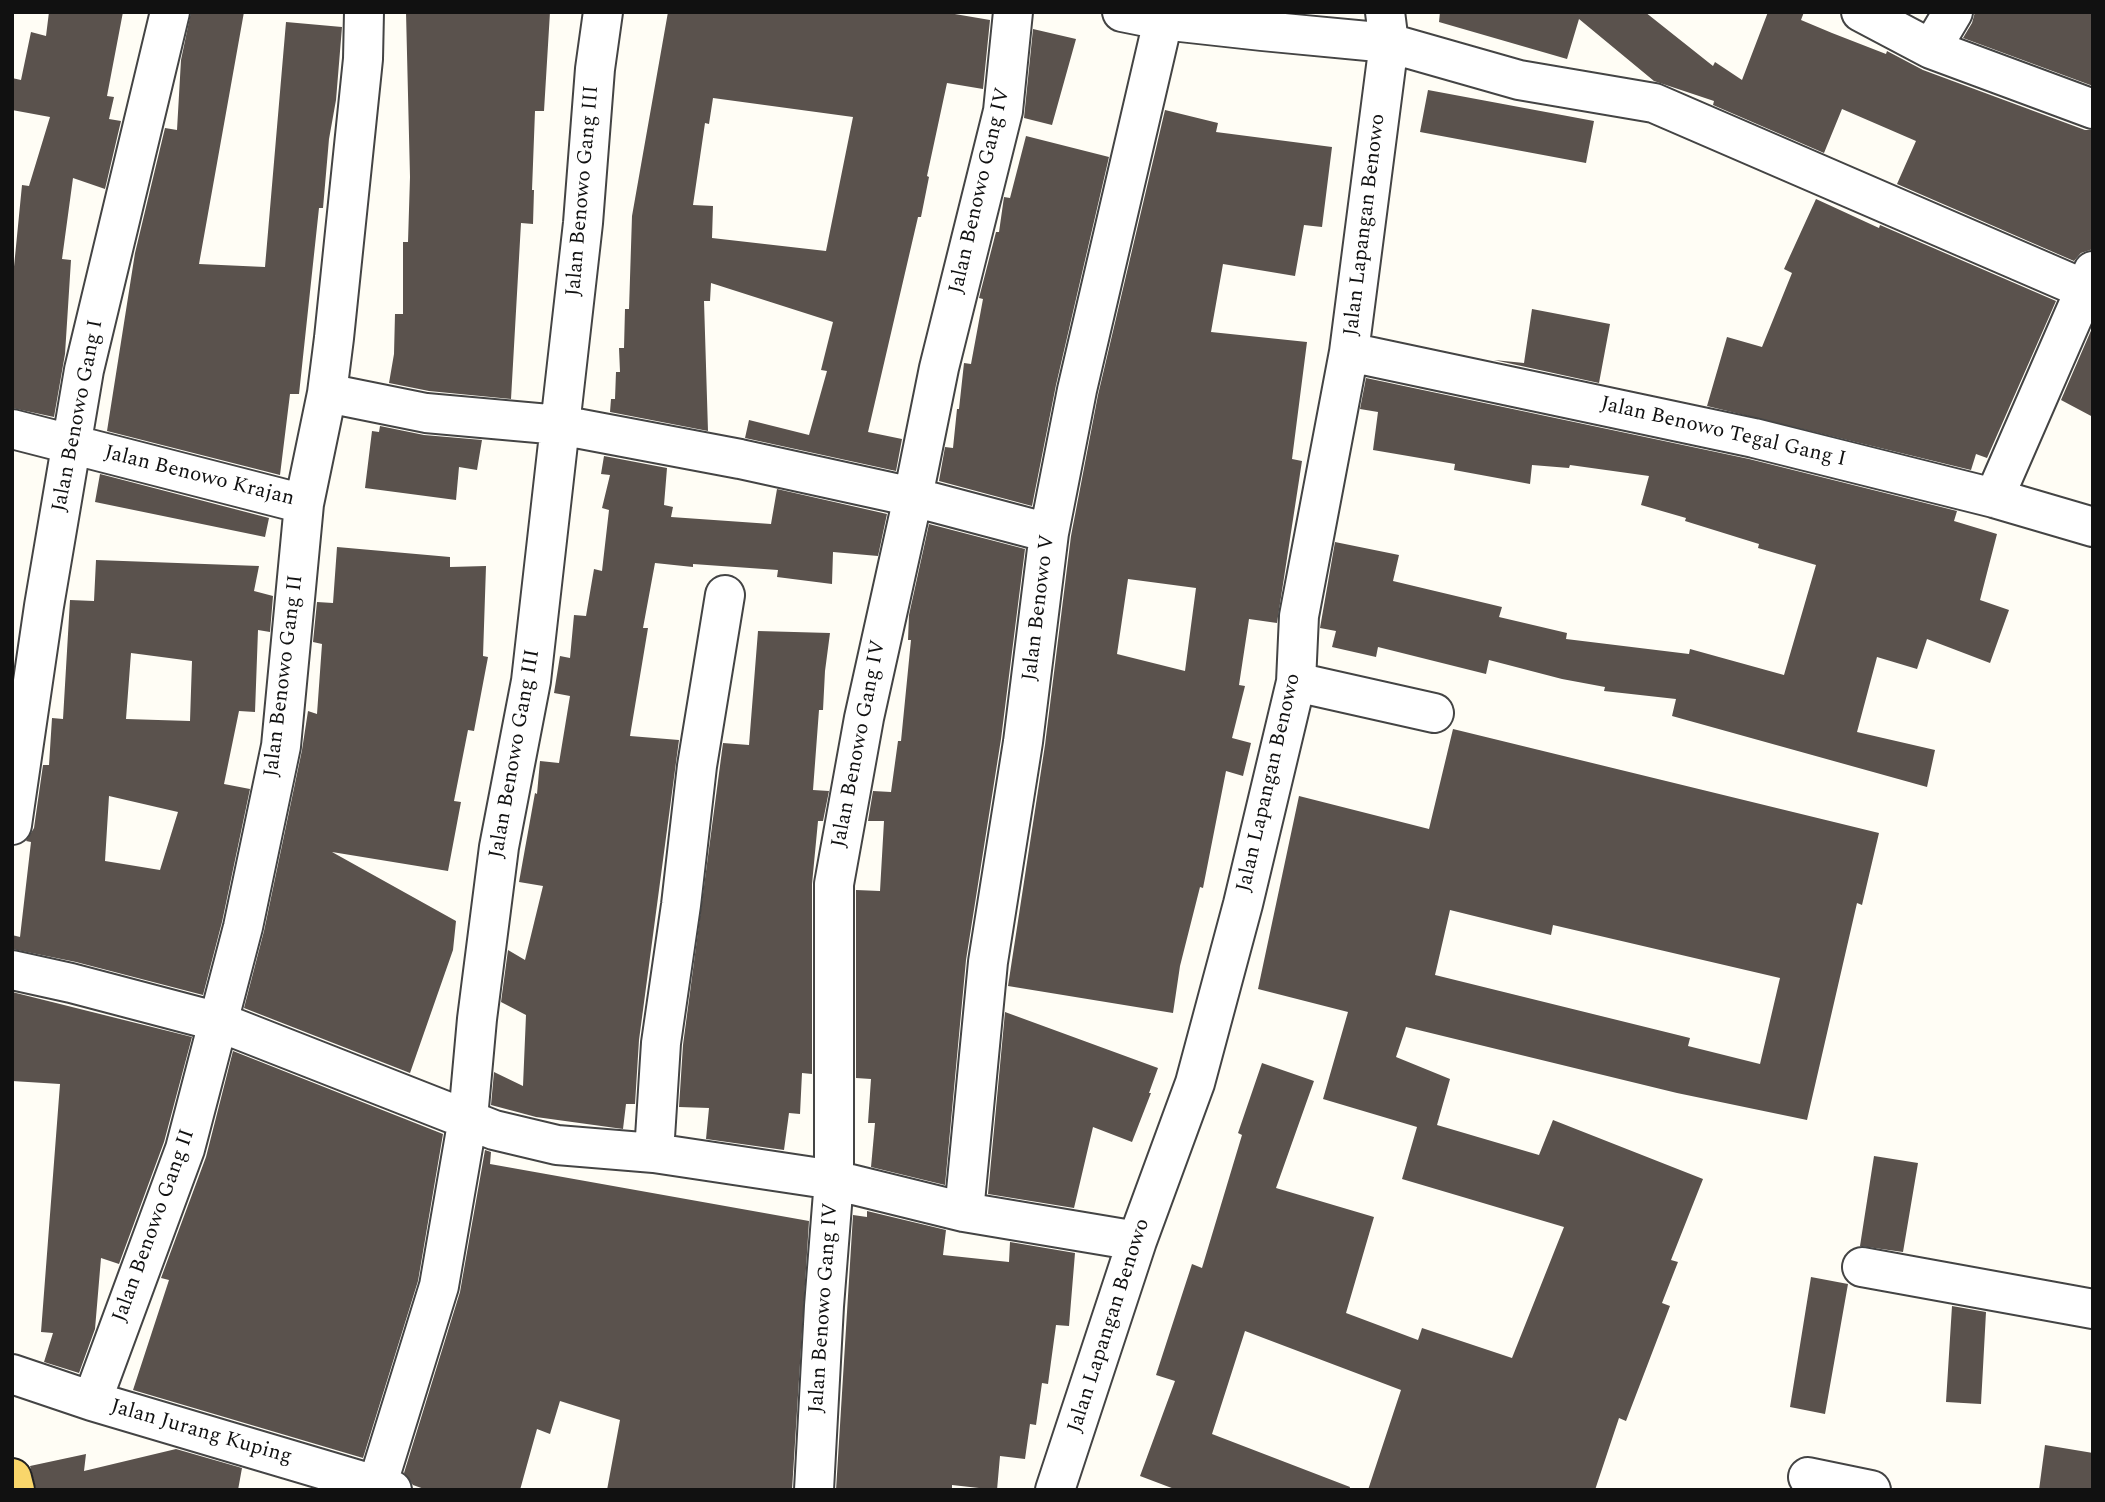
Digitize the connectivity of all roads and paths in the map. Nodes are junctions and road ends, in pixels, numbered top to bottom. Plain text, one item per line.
1 (170, 12) edge
2 (364, 12) edge
3 (603, 12) edge
4 (1013, 12) edge
5 (1122, 12) edge
6 (1861, 12) edge
7 (1953, 12) edge
8 (1163, 16) edge
9 (1387, 28) edge
10 (1931, 49) junction
11 (2093, 109) edge
12 (2089, 280) edge
13 (1349, 352) junction
14 (327, 393) junction
15 (559, 425) junction
16 (12, 429) edge
17 (72, 445) junction
18 (914, 497) junction
19 (1994, 498) junction
20 (304, 504) junction
21 (2093, 527) edge
22 (1049, 533) junction
23 (724, 595) dead end
24 (1296, 682) junction
25 (1434, 713) dead end
26 (12, 825) edge
27 (12, 971) edge
28 (219, 1022) junction
29 (468, 1118) junction
30 (654, 1153) junction
31 (834, 1180) junction
32 (964, 1212) junction
33 (1137, 1241) junction
34 (1862, 1268) dead end
35 (2093, 1309) edge
36 (12, 1374) edge
37 (92, 1401) junction
38 (1808, 1477) dead end
39 (12, 1479) edge
40 (384, 1488) edge
41 (15, 1490) edge
42 (814, 1490) edge
43 (1055, 1490) edge
44 (1871, 1490) edge

1 - 17 street, Jalan Benowo Gang I
2 - 14 street, Jalan Benowo Gang II
3 - 15 street, Jalan Benowo Gang III
4 - 18 street, Jalan Benowo Gang IV
5 - 8 street
6 - 10 street
7 - 10 street
8 - 9 street
8 - 22 street, Jalan Benowo V
9 - 12 street
9 - 13 street, Jalan Lapangan Benowo
10 - 11 street
12 - 19 street
13 - 19 street, Jalan Benowo Tegal Gang I
13 - 24 street, Jalan Lapangan Benowo
14 - 15 street
14 - 20 street, Jalan Benowo Gang II
15 - 18 street
15 - 29 street, Jalan Benowo Gang III
16 - 17 street, Jalan Benowo Krajan
17 - 20 street, Jalan Benowo Krajan
17 - 26 street, Jalan Benowo Gang I
18 - 22 street
18 - 31 street, Jalan Benowo Gang IV
19 - 21 street, Jalan Benowo Tegal Gang I
20 - 28 street, Jalan Benowo Gang II
22 - 32 street, Jalan Benowo V
23 - 30 street
24 - 25 street
24 - 33 street, Jalan Lapangan Benowo
27 - 28 street
28 - 29 street
28 - 37 street, Jalan Benowo Gang II
29 - 30 street
29 - 40 street, Jalan Benowo Gang III
30 - 31 street
31 - 32 street
31 - 42 street, Jalan Benowo Gang IV
32 - 33 street
33 - 43 street, Jalan Lapangan Benowo
34 - 35 street
36 - 37 street, Jalan Jurang Kuping
37 - 40 street, Jalan Jurang Kuping
38 - 44 street
39 - 41 main road

